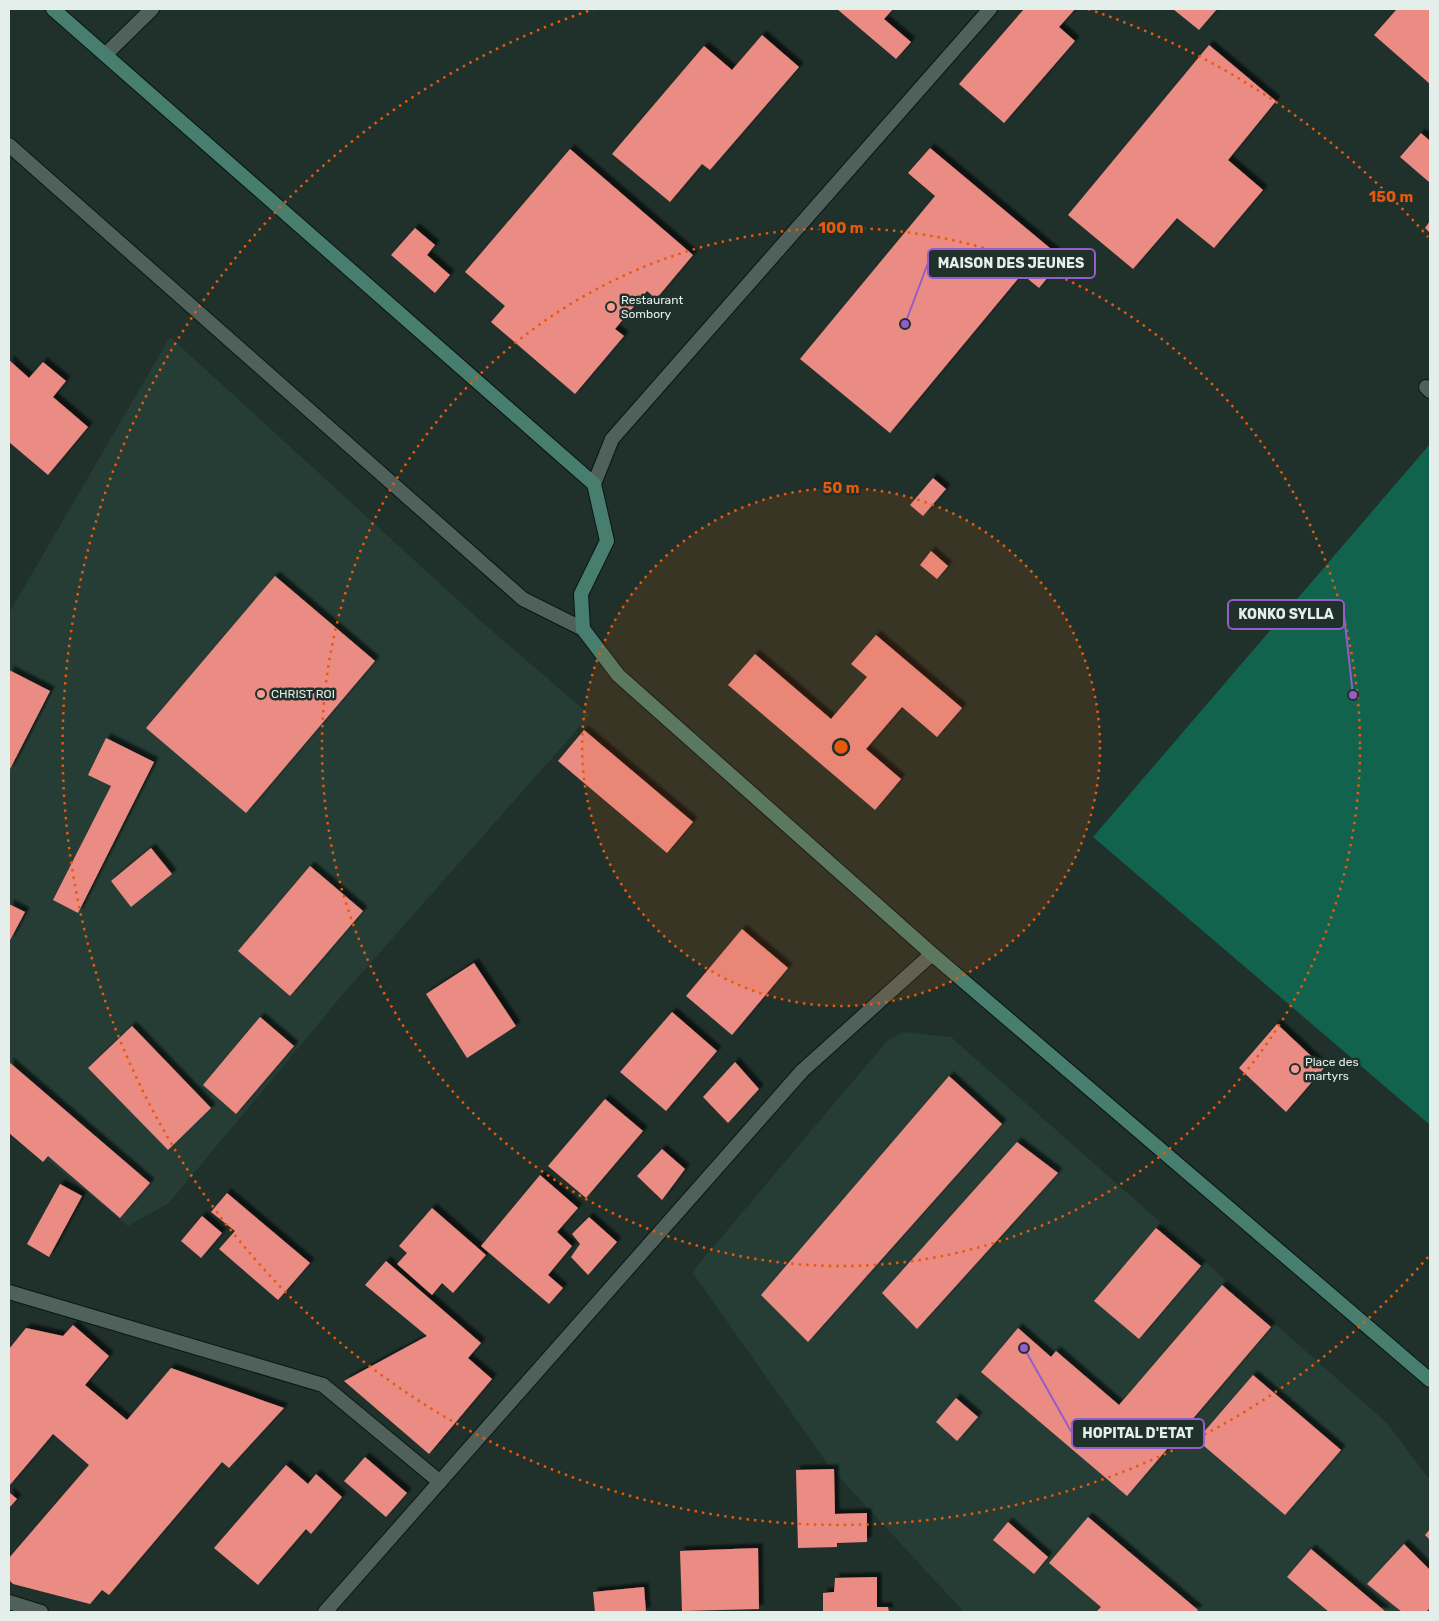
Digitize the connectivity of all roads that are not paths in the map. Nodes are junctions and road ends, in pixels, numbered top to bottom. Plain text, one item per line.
1 (53, 9) edge
2 (152, 9) edge
3 (990, 9) edge
4 (106, 54) junction
5 (9, 145) edge
6 (594, 484) junction
7 (583, 629) junction
8 (932, 954) junction
9 (9, 1292) edge
10 (1430, 1380) edge
11 (440, 1482) junction
12 (9, 1602) edge
13 (40, 1612) edge
14 (325, 1612) edge

1 - 4 main road
2 - 4 street
3 - 6 street
4 - 6 main road
5 - 7 street
6 - 7 main road
7 - 8 main road
8 - 10 main road
8 - 11 street
9 - 11 street
11 - 14 street
12 - 13 street

